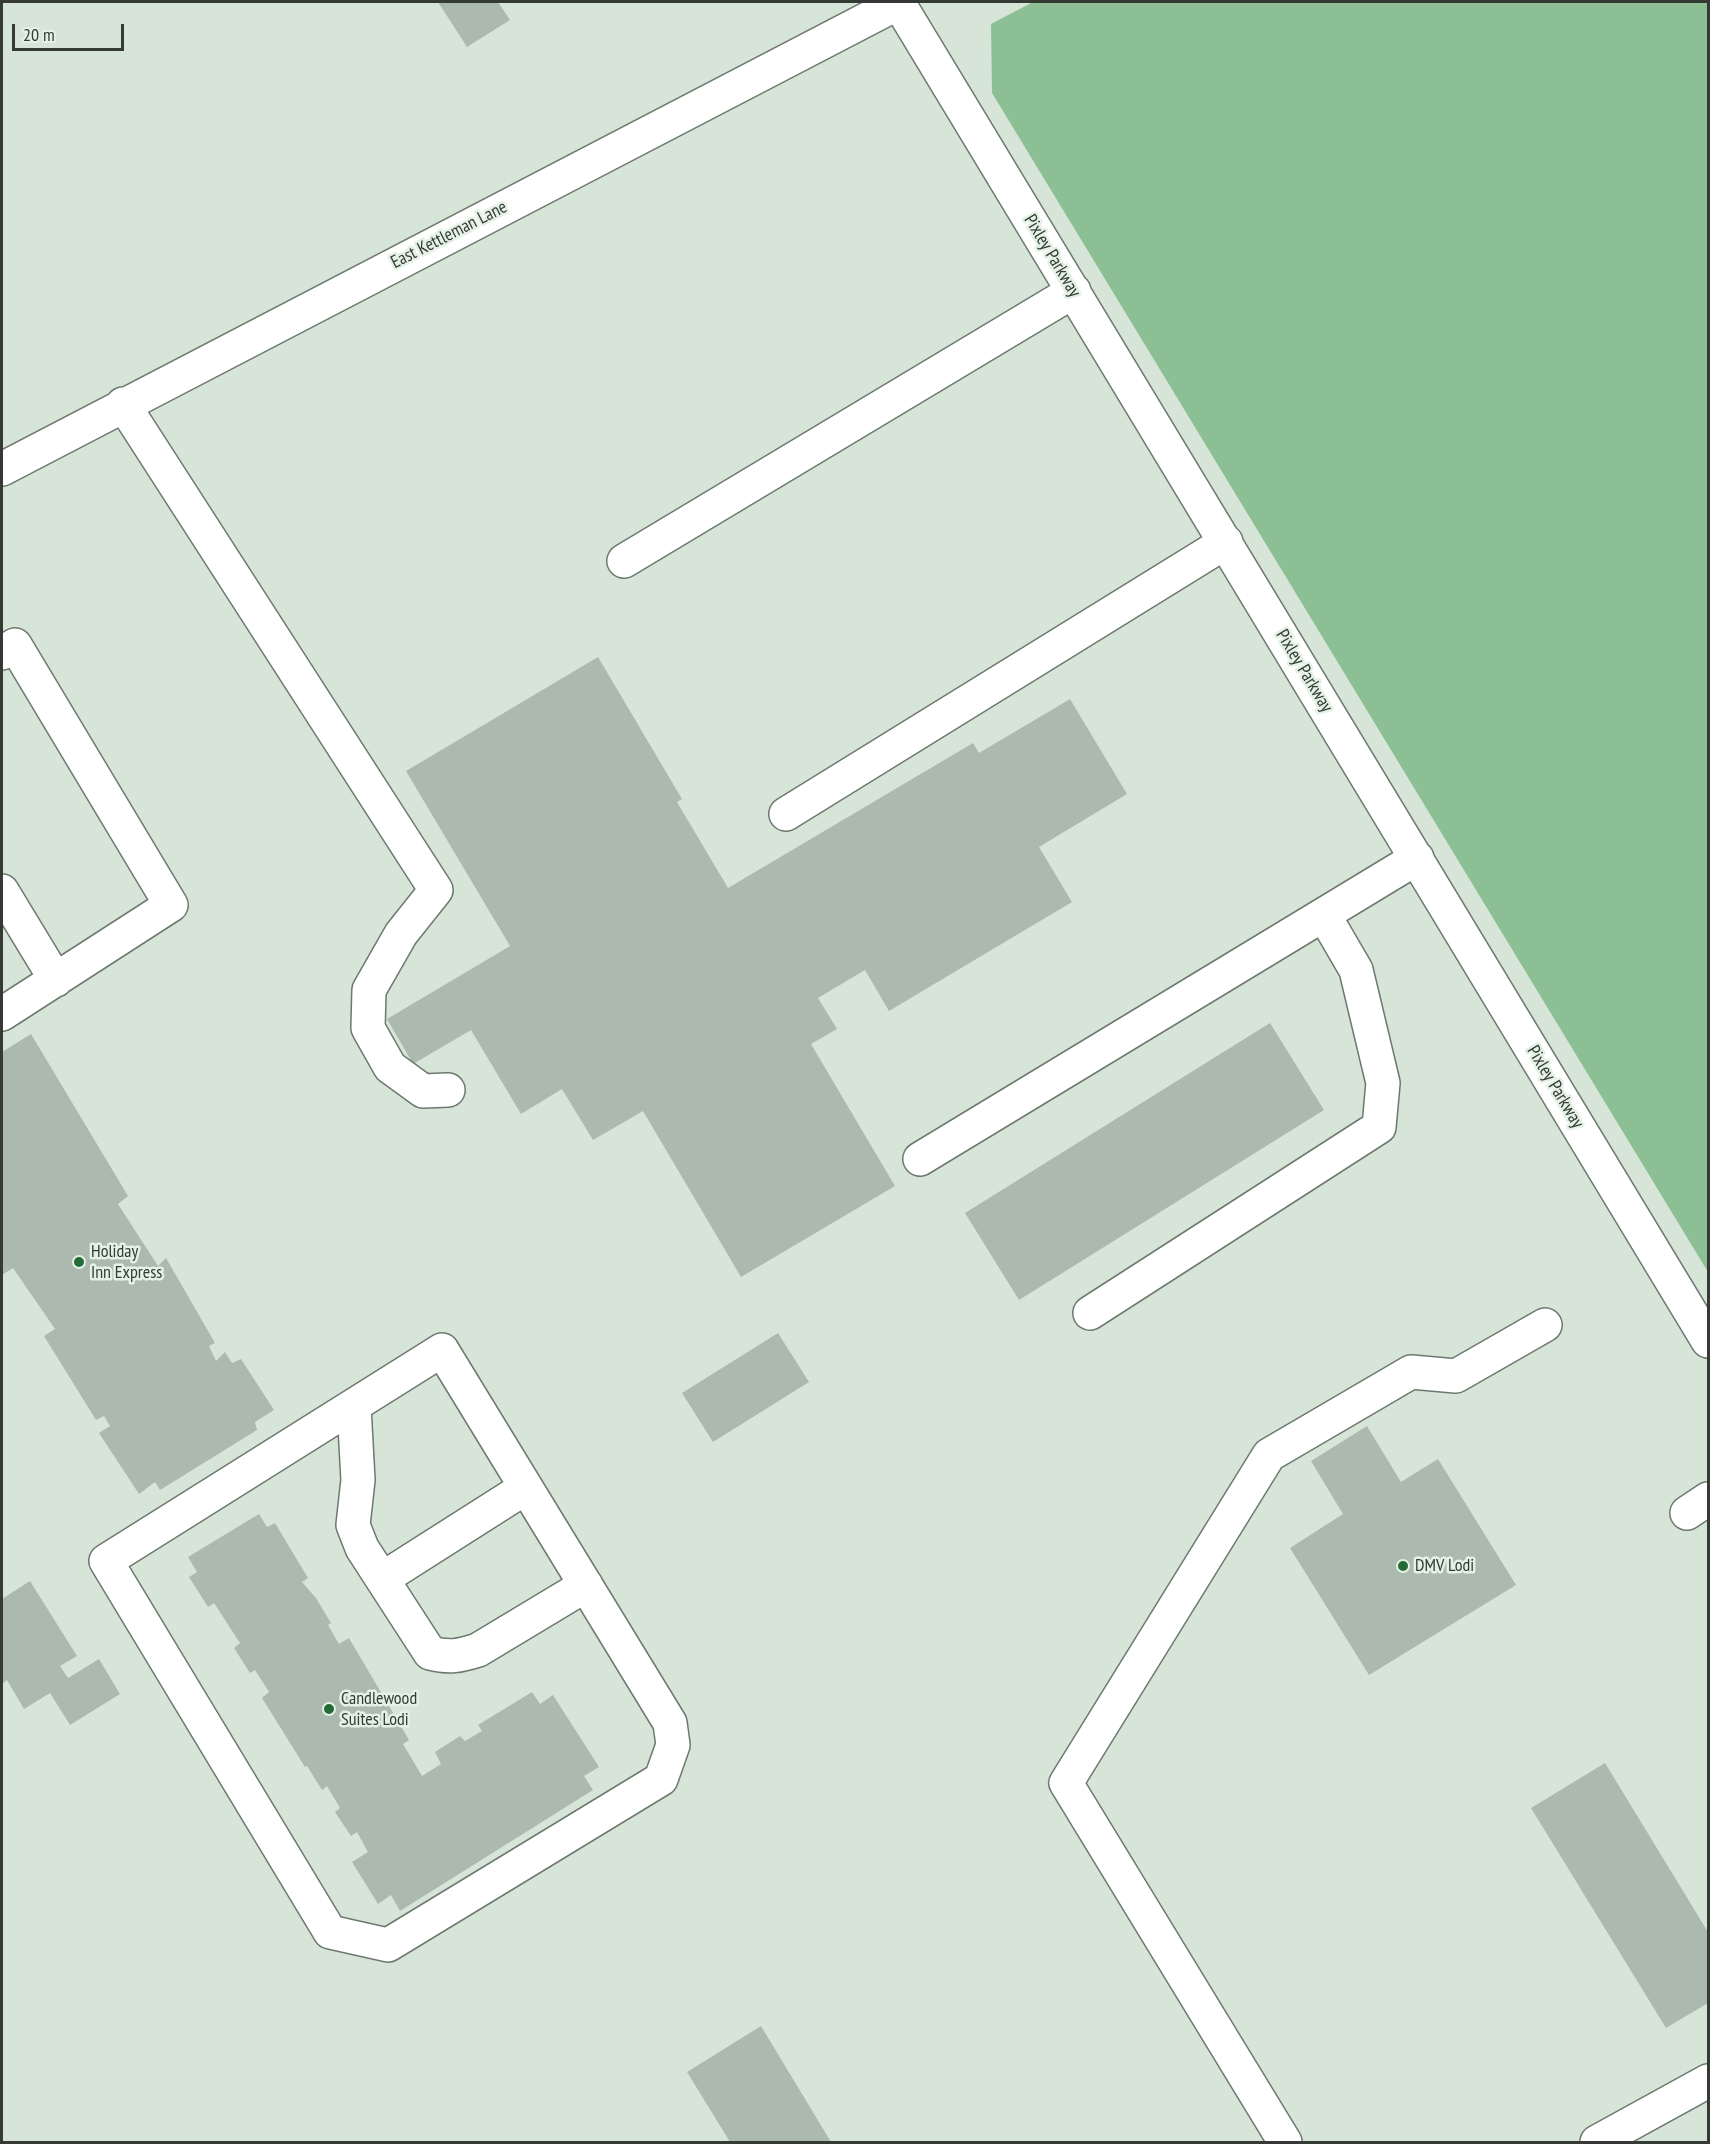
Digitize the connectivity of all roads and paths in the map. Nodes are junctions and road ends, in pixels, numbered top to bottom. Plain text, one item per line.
1 (899, 2) edge
2 (1074, 291) junction
3 (123, 404) junction
4 (2, 469) edge
5 (1226, 542) junction
6 (624, 561) dead end
7 (6, 640) edge
8 (786, 814) dead end
9 (1417, 858) junction
10 (2, 891) edge
11 (1324, 915) junction
12 (56, 980) junction
13 (2, 1014) edge
14 (448, 1090) dead end
15 (920, 1159) dead end
16 (1090, 1313) dead end
17 (1545, 1325) dead end
18 (1708, 1341) edge
19 (354, 1407) junction
20 (525, 1488) junction
21 (382, 1579) junction
22 (586, 1585) junction
23 (1708, 2081) edge
24 (1285, 2142) edge
25 (1597, 2142) edge

1 - 2 street, Pixley Parkway
1 - 3 street, East Kettleman Lane
2 - 5 street, Pixley Parkway
2 - 6 street
3 - 4 street, East Kettleman Lane
3 - 14 street
5 - 8 street
5 - 9 street, Pixley Parkway
7 - 12 street
9 - 11 street
9 - 18 street, Pixley Parkway
10 - 12 street
11 - 15 street
11 - 16 street
12 - 13 street
17 - 24 street
19 - 20 street
19 - 21 street
19 - 22 street
20 - 21 street
20 - 22 street
21 - 22 street
23 - 25 street

